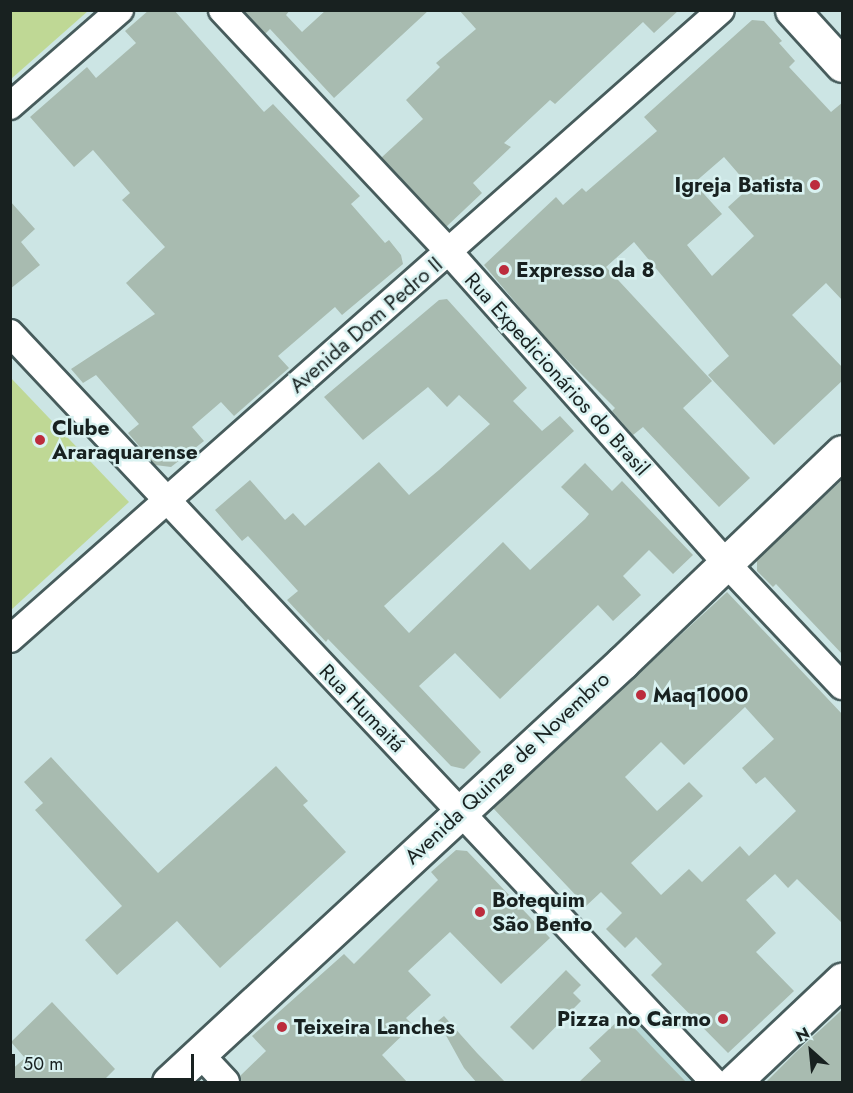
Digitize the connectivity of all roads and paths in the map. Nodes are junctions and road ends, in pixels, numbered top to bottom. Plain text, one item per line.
1 (120, 10) edge
2 (222, 10) edge
3 (721, 10) edge
4 (792, 10) edge
5 (843, 65) edge
6 (10, 105) edge
7 (449, 252) junction
8 (10, 333) edge
9 (843, 452) edge
10 (166, 503) junction
11 (726, 563) junction
12 (10, 639) edge
13 (843, 686) edge
14 (460, 810) junction
15 (843, 980) edge
16 (200, 1054) junction
17 (169, 1083) edge
18 (226, 1083) edge
19 (714, 1083) edge
20 (734, 1083) edge

1 - 6 street
2 - 7 street, Rua Expedicionários do Brasil
3 - 7 street, Avenida Dom Pedro II
4 - 5 street
7 - 10 street, Avenida Dom Pedro II
7 - 11 street, Rua Expedicionários do Brasil
8 - 10 street, Rua Humaitá
9 - 11 street, Avenida Quinze de Novembro
10 - 12 street, Avenida Dom Pedro II
10 - 14 street, Rua Humaitá
11 - 13 street, Rua Expedicionários do Brasil
11 - 14 street, Avenida Quinze de Novembro
14 - 16 street, Avenida Quinze de Novembro
14 - 19 street, Rua Humaitá
15 - 20 street
16 - 17 street, Avenida Quinze de Novembro
16 - 18 street

